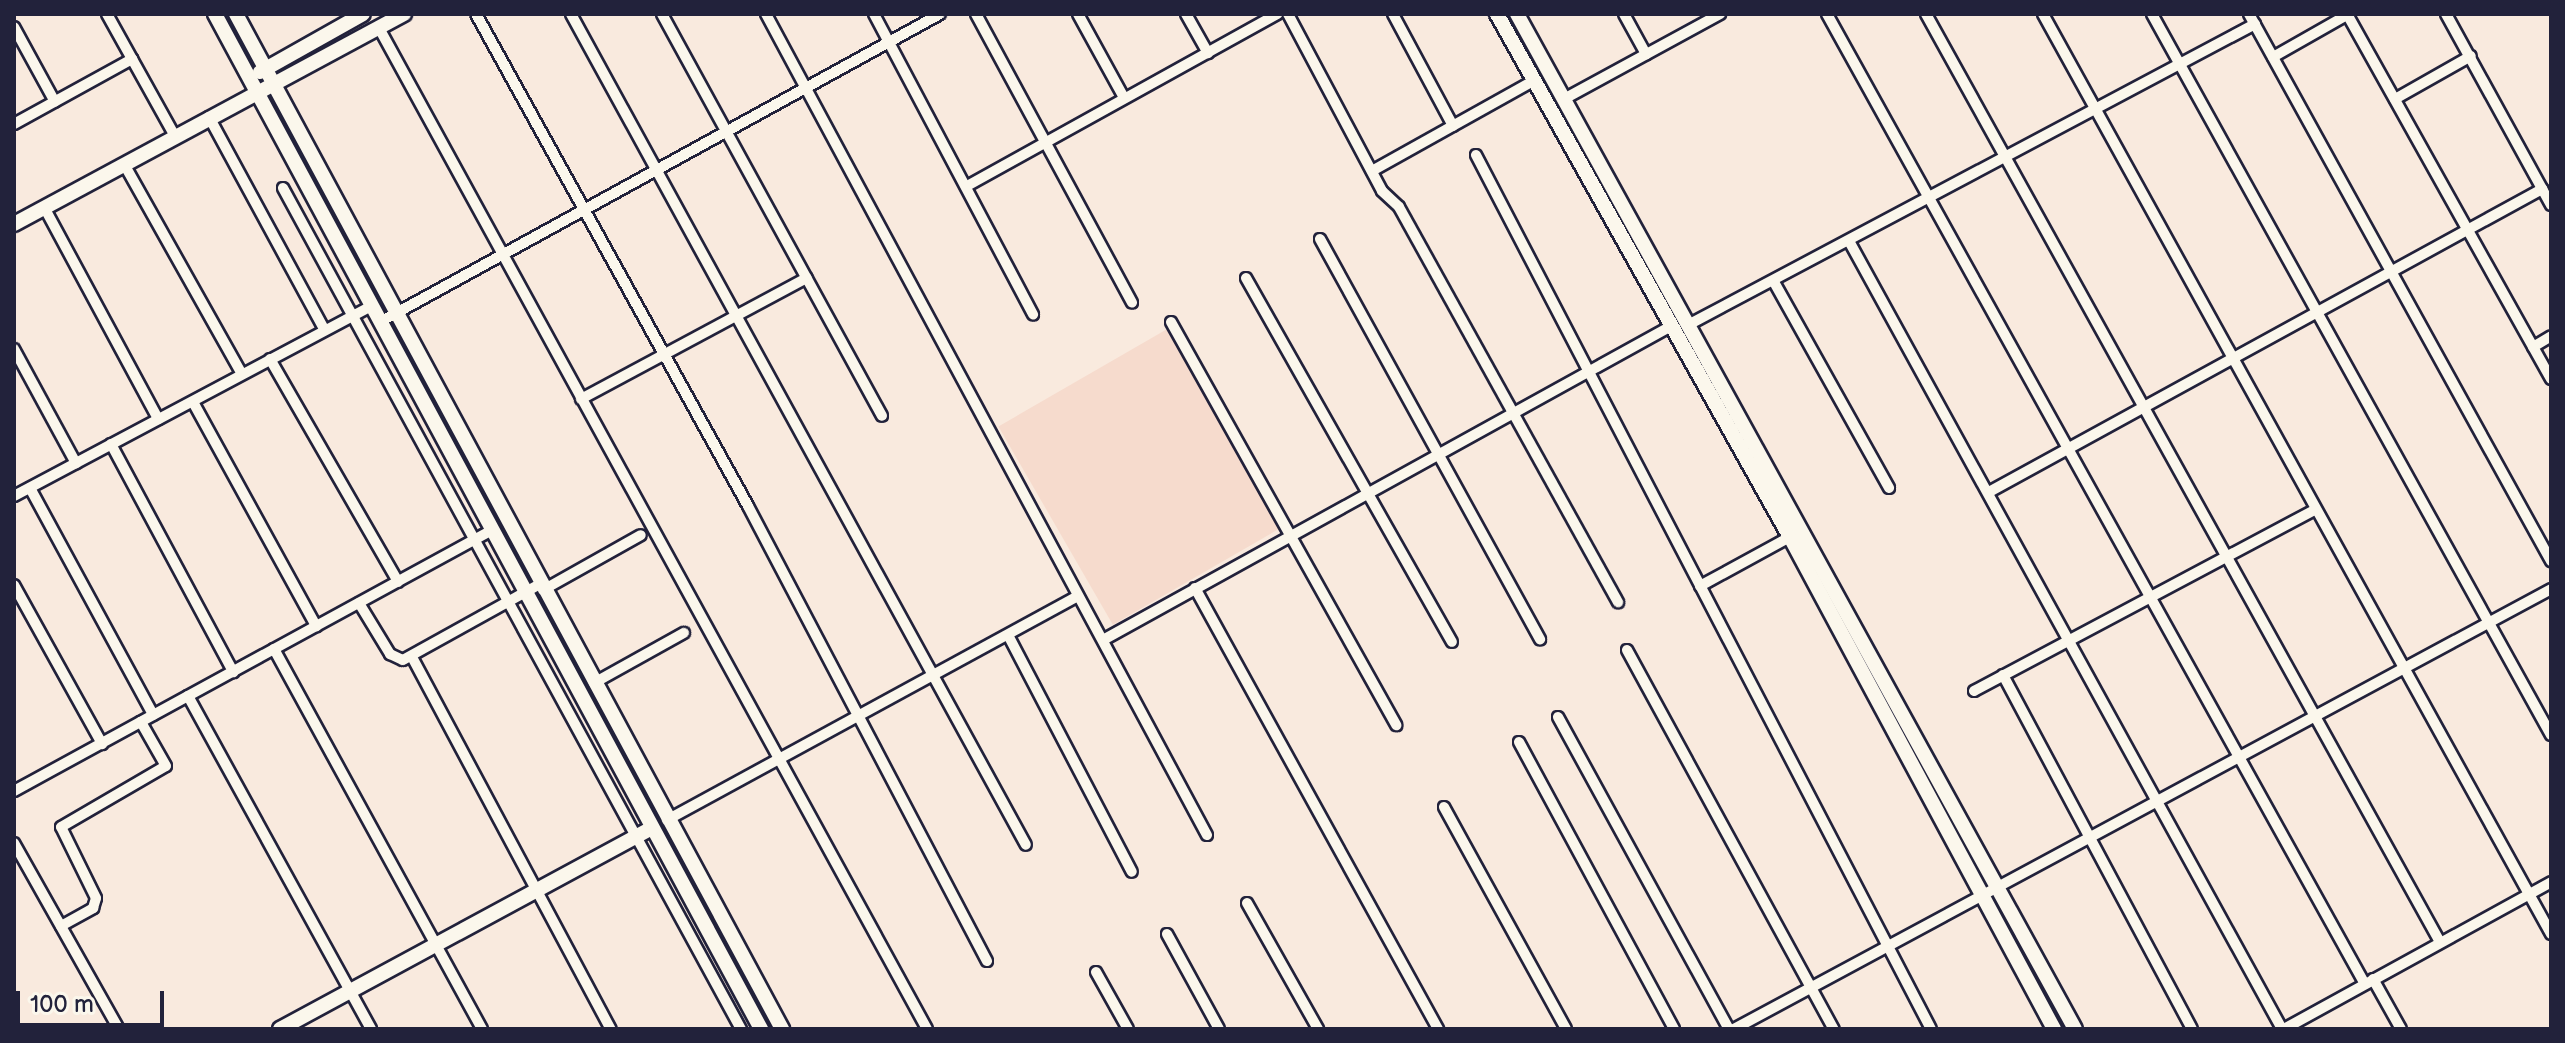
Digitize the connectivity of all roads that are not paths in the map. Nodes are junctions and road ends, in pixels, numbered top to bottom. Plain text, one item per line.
1 (107, 14) edge
2 (215, 14) edge
3 (236, 14) edge
4 (363, 14) edge
5 (404, 14) edge
6 (476, 14) edge
7 (571, 14) edge
8 (662, 14) edge
9 (766, 14) edge
10 (874, 14) edge
11 (940, 14) edge
12 (976, 14) edge
13 (1078, 14) edge
14 (1186, 14) edge
15 (1277, 14) edge
16 (1288, 14) edge
17 (1393, 14) edge
18 (1497, 14) edge
19 (1517, 14) edge
20 (1624, 14) edge
21 (1720, 14) edge
22 (1827, 14) edge
23 (1926, 14) edge
24 (2152, 14) edge
25 (2347, 14) edge
26 (2446, 14) edge
27 (2047, 15) edge
28 (2252, 19) edge
29 (338, 20) edge
30 (14, 27) edge
31 (379, 28) junction
32 (889, 42) junction
33 (1208, 53) junction
34 (1646, 54) junction
35 (2471, 56) junction
36 (2273, 57) junction
37 (132, 59) junction
38 (2179, 65) junction
39 (266, 69) junction
40 (250, 78) junction
41 (1535, 80) junction
42 (275, 84) junction
43 (807, 86) junction
44 (252, 96) junction
45 (1123, 96) junction
46 (1564, 99) junction
47 (2395, 99) junction
48 (55, 102) junction
49 (2096, 111) junction
50 (209, 117) junction
51 (14, 124) edge
52 (1453, 126) junction
53 (725, 132) junction
54 (175, 136) junction
55 (1048, 141) junction
56 (1476, 155) dead end
57 (2007, 159) junction
58 (124, 164) junction
59 (658, 170) junction
60 (1372, 171) junction
61 (967, 186) junction
62 (283, 188) dead end
63 (2542, 189) junction
64 (1927, 199) junction
65 (2551, 205) edge
66 (44, 207) junction
67 (585, 211) junction
68 (14, 224) edge
69 (2469, 230) junction
70 (1320, 239) dead end
71 (1632, 239) junction
72 (1849, 241) junction
73 (505, 252) junction
74 (2392, 273) junction
75 (807, 278) junction
76 (1246, 278) dead end
77 (1774, 282) junction
78 (1132, 302) dead end
79 (371, 306) junction
80 (2319, 312) junction
81 (394, 313) junction
82 (1033, 314) dead end
83 (739, 315) junction
84 (351, 316) junction
85 (380, 322) junction
86 (1171, 322) dead end
87 (1688, 325) junction
88 (1671, 326) junction
89 (324, 329) junction
90 (2551, 336) edge
91 (2533, 347) junction
92 (14, 349) edge
93 (665, 355) junction
94 (2234, 358) junction
95 (270, 359) junction
96 (1588, 373) junction
97 (242, 374) junction
98 (2551, 379) edge
99 (581, 399) junction
100 (193, 402) junction
101 (2143, 408) junction
102 (1514, 411) junction
103 (882, 416) dead end
104 (158, 419) junction
105 (111, 444) junction
106 (2066, 450) junction
107 (1440, 452) junction
108 (76, 463) junction
109 (30, 488) junction
110 (1889, 488) dead end
111 (1366, 492) junction
112 (1989, 492) junction
113 (14, 496) edge
114 (2316, 509) junction
115 (492, 530) junction
116 (641, 535) dead end
117 (1289, 535) junction
118 (1790, 537) junction
119 (476, 539) junction
120 (2227, 555) junction
121 (2551, 561) edge
122 (398, 582) junction
123 (14, 585) edge
124 (1700, 586) junction
125 (541, 587) junction
126 (1195, 588) junction
127 (2551, 589) edge
128 (525, 592) junction
129 (2150, 595) junction
130 (1077, 596) junction
131 (509, 601) junction
132 (1618, 602) dead end
133 (359, 603) junction
134 (2488, 623) junction
135 (316, 626) junction
136 (684, 633) dead end
137 (1008, 635) junction
138 (1540, 639) dead end
139 (1103, 640) junction
140 (2069, 641) junction
141 (1452, 642) dead end
142 (274, 649) junction
143 (1627, 650) dead end
144 (412, 657) junction
145 (2406, 668) junction
146 (233, 672) junction
147 (933, 675) junction
148 (2003, 675) junction
149 (594, 683) junction
150 (1974, 691) dead end
151 (188, 696) junction
152 (611, 714) junction
153 (153, 715) junction
154 (858, 716) junction
155 (2313, 716) junction
156 (1558, 717) dead end
157 (141, 722) junction
158 (595, 722) junction
159 (1396, 725) dead end
160 (2551, 735) edge
161 (1519, 742) dead end
162 (102, 744) junction
163 (632, 755) junction
164 (782, 757) junction
165 (2236, 759) junction
166 (617, 764) junction
167 (14, 791) edge
168 (2158, 800) junction
169 (1444, 807) dead end
170 (667, 820) junction
171 (652, 828) junction
172 (1207, 835) dead end
173 (637, 836) junction
174 (2089, 837) junction
175 (14, 843) edge
176 (1026, 845) dead end
177 (1132, 872) dead end
178 (2551, 882) edge
179 (1996, 887) junction
180 (535, 890) junction
181 (1982, 894) junction
182 (2529, 894) junction
183 (1247, 903) dead end
184 (61, 926) junction
185 (1167, 934) dead end
186 (2551, 934) edge
187 (2440, 942) junction
188 (435, 944) junction
189 (1886, 947) junction
190 (987, 961) dead end
191 (1096, 972) dead end
192 (2369, 981) junction
193 (1808, 988) junction
194 (350, 991) junction
195 (1749, 1026) edge
196 (119, 1029) edge
197 (280, 1029) edge
198 (371, 1029) edge
199 (482, 1029) edge
200 (611, 1029) edge
201 (741, 1029) edge
202 (761, 1029) edge
203 (782, 1029) edge
204 (927, 1029) edge
205 (1128, 1029) edge
206 (1219, 1029) edge
207 (1318, 1029) edge
208 (1438, 1029) edge
209 (1566, 1029) edge
210 (1674, 1029) edge
211 (1732, 1029) edge
212 (1834, 1029) edge
213 (1931, 1029) edge
214 (2054, 1029) edge
215 (2075, 1029) edge
216 (2192, 1029) edge
217 (2283, 1029) edge
218 (2401, 1029) edge

1 - 37 street
2 - 40 main road
3 - 39 main road
4 - 29 main road
5 - 31 main road
6 - 67 street
7 - 59 street
8 - 53 street
9 - 43 street
10 - 32 street
11 - 32 street
12 - 55 street
13 - 45 street
14 - 33 street
15 - 33 street
16 - 60 street
17 - 52 street
18 - 41 main road
19 - 46 main road
20 - 34 street
21 - 34 street
22 - 64 street
23 - 57 street
24 - 38 street
25 - 36 street
25 - 47 street
26 - 35 street
27 - 49 street
28 - 36 street
28 - 38 street
29 - 39 main road
30 - 48 street
31 - 42 main road
31 - 73 street
32 - 43 street
32 - 61 street
33 - 45 street
34 - 46 street
35 - 47 street
35 - 63 street
36 - 74 street
37 - 48 street
37 - 54 street
38 - 49 street
38 - 80 street
39 - 40 main road
39 - 42 main road
40 - 44 main road
41 - 52 street
41 - 71 main road
42 - 44 main road
42 - 81 main road
43 - 53 street
43 - 130 street
44 - 50 main road
44 - 79 main road
45 - 55 street
46 - 71 main road
47 - 69 street
48 - 51 street
49 - 57 street
49 - 94 street
50 - 54 main road
50 - 89 street
52 - 60 street
53 - 59 street
53 - 75 street
54 - 58 main road
55 - 61 street
55 - 78 street
56 - 96 street
57 - 64 street
57 - 101 street
58 - 66 main road
58 - 97 street
59 - 67 street
59 - 83 street
60 - 102 street
61 - 82 street
62 - 84 street
63 - 65 street
63 - 69 street
64 - 72 street
64 - 106 street
66 - 68 main road
66 - 104 street
67 - 73 street
67 - 93 street
69 - 74 street
69 - 91 street
70 - 107 street
71 - 87 main road
71 - 88 main road
72 - 77 street
72 - 112 street
73 - 81 street
73 - 99 street
74 - 80 street
74 - 121 street
75 - 83 street
75 - 103 street
76 - 111 street
77 - 87 street
77 - 110 street
79 - 84 street
79 - 85 main road
80 - 94 street
80 - 134 street
81 - 85 street
81 - 125 main road
83 - 93 street
83 - 147 street
84 - 89 street
84 - 119 street
85 - 115 main road
86 - 117 street
87 - 179 main road
88 - 96 street
88 - 118 main road
89 - 95 street
90 - 91 street
91 - 98 street
92 - 108 street
93 - 99 street
93 - 154 street
94 - 101 street
94 - 114 street
95 - 97 street
95 - 122 street
96 - 102 street
96 - 124 street
97 - 100 street
99 - 164 street
100 - 104 street
100 - 135 street
101 - 106 street
101 - 120 street
102 - 107 street
102 - 132 street
104 - 105 street
105 - 108 street
105 - 146 street
106 - 112 street
106 - 129 street
107 - 111 street
107 - 138 street
108 - 109 street
109 - 113 street
109 - 153 street
111 - 117 street
111 - 141 street
112 - 140 street
114 - 120 street
114 - 145 street
115 - 119 street
115 - 128 main road
116 - 125 street
117 - 126 street
117 - 159 street
118 - 124 street
118 - 181 main road
119 - 122 street
119 - 131 street
120 - 129 street
120 - 155 street
122 - 133 street
123 - 162 street
124 - 189 street
125 - 128 street
125 - 149 main road
126 - 139 street
126 - 208 street
127 - 134 street
128 - 131 street
128 - 158 main road
129 - 140 street
129 - 165 street
130 - 137 street
130 - 139 street
131 - 144 street
131 - 173 street
133 - 135 street
133 - 144 street
134 - 145 street
134 - 160 street
135 - 142 street
136 - 149 street
137 - 147 street
137 - 177 street
139 - 172 street
140 - 148 street
140 - 168 street
142 - 146 street
142 - 188 street
143 - 193 street
144 - 180 street
145 - 155 street
145 - 182 street
146 - 151 street
147 - 154 street
147 - 176 street
148 - 150 street
148 - 174 street
149 - 152 main road
151 - 153 street
151 - 194 street
152 - 158 main road
152 - 163 main road
153 - 157 street
154 - 164 street
154 - 190 street
155 - 165 street
155 - 187 street
156 - 211 street
157 - 162 street
157 - 184 street
158 - 166 main road
161 - 210 street
162 - 167 street
163 - 166 main road
163 - 170 main road
164 - 170 street
164 - 204 street
165 - 168 street
165 - 192 street
166 - 171 main road
168 - 174 street
168 - 217 street
169 - 209 street
170 - 203 main road
171 - 173 main road
171 - 202 main road
173 - 180 main road
173 - 201 street
174 - 179 street
174 - 216 street
175 - 184 street
178 - 182 street
179 - 181 street
179 - 215 main road
180 - 188 main road
180 - 200 street
181 - 189 street
181 - 214 main road
182 - 186 street
182 - 187 street
183 - 207 street
184 - 196 street
185 - 206 street
187 - 192 street
188 - 194 main road
188 - 199 street
189 - 193 street
189 - 213 street
191 - 205 street
192 - 217 street
192 - 218 street
193 - 195 street
193 - 212 street
194 - 197 main road
194 - 198 street
195 - 211 street

